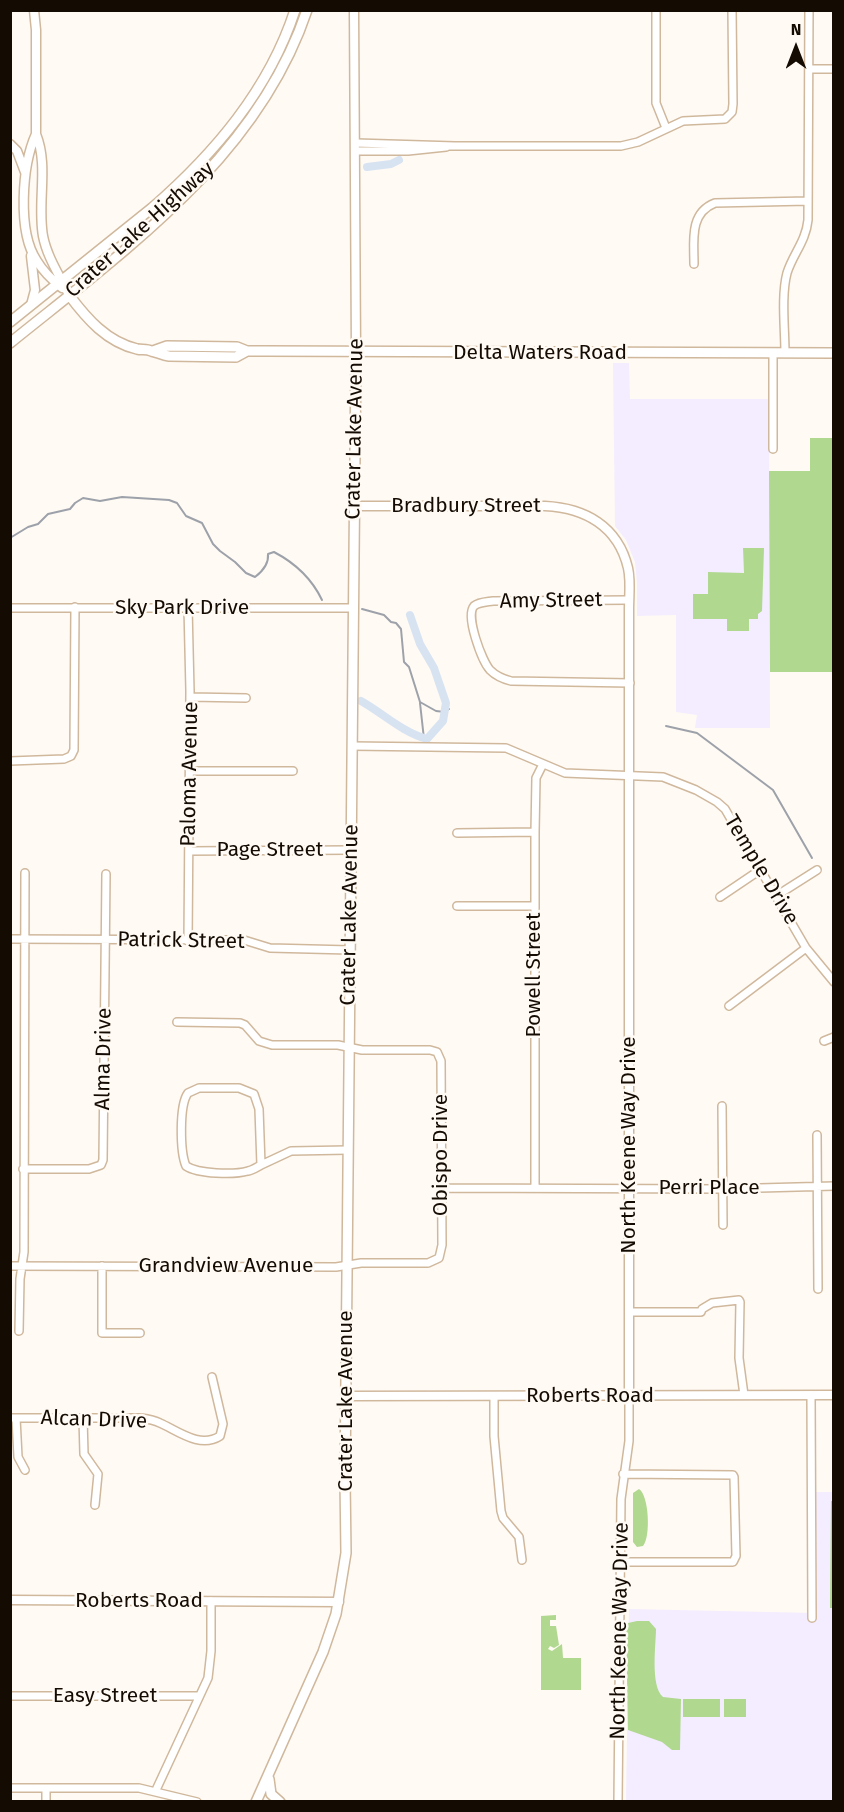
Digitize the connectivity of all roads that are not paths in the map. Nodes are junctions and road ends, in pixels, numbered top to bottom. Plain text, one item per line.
1 (34, 10) edge
2 (295, 10) edge
3 (307, 10) edge
4 (354, 10) edge
5 (656, 10) edge
6 (732, 10) edge
7 (809, 10) edge
8 (809, 69) junction
9 (834, 69) edge
10 (666, 128) junction
11 (36, 134) junction
12 (10, 144) edge
13 (356, 147) junction
14 (25, 174) junction
15 (808, 201) junction
16 (30, 246) junction
17 (694, 264) dead end
18 (59, 282) junction
19 (69, 295) junction
20 (31, 305) junction
21 (10, 322) edge
22 (10, 343) edge
23 (356, 352) junction
24 (773, 353) junction
25 (785, 353) junction
26 (834, 353) edge
27 (773, 448) dead end
28 (354, 506) junction
29 (578, 511) joint
30 (629, 600) junction
31 (75, 607) junction
32 (10, 608) edge
33 (188, 608) junction
34 (353, 608) junction
35 (630, 683) junction
36 (190, 698) junction
37 (246, 698) dead end
38 (352, 746) junction
39 (10, 761) edge
40 (543, 764) junction
41 (190, 771) junction
42 (293, 771) dead end
43 (629, 776) junction
44 (535, 832) junction
45 (457, 833) dead end
46 (351, 850) junction
47 (189, 851) junction
48 (760, 870) junction
49 (817, 870) dead end
50 (25, 873) dead end
51 (106, 874) dead end
52 (776, 896) junction
53 (720, 897) dead end
54 (457, 906) dead end
55 (534, 906) junction
56 (10, 939) edge
57 (25, 939) junction
58 (106, 940) junction
59 (188, 940) junction
60 (806, 948) junction
61 (350, 950) junction
62 (834, 982) edge
63 (729, 1006) dead end
64 (177, 1022) dead end
65 (834, 1036) edge
66 (824, 1041) dead end
67 (349, 1047) junction
68 (722, 1106) dead end
69 (817, 1135) dead end
70 (348, 1150) junction
71 (261, 1165) junction
72 (23, 1169) junction
73 (817, 1186) junction
74 (834, 1186) edge
75 (441, 1188) junction
76 (535, 1188) junction
77 (629, 1189) junction
78 (723, 1189) junction
79 (723, 1225) dead end
80 (440, 1258) joint
81 (347, 1265) junction
82 (10, 1266) edge
83 (22, 1266) junction
84 (102, 1266) junction
85 (818, 1289) dead end
86 (629, 1312) junction
87 (19, 1331) dead end
88 (140, 1333) dead end
89 (212, 1377) dead end
90 (629, 1395) junction
91 (744, 1395) junction
92 (811, 1395) junction
93 (834, 1395) edge
94 (346, 1396) junction
95 (494, 1396) junction
96 (14, 1418) edge
97 (83, 1418) junction
98 (25, 1470) dead end
99 (623, 1474) junction
100 (95, 1505) dead end
101 (522, 1560) dead end
102 (621, 1562) junction
103 (10, 1600) edge
104 (211, 1601) junction
105 (339, 1602) junction
106 (812, 1618) dead end
107 (10, 1696) edge
108 (199, 1696) junction
109 (272, 1767) junction
110 (10, 1788) edge
111 (46, 1788) junction
112 (156, 1790) junction
113 (46, 1802) edge
114 (197, 1802) edge
115 (256, 1802) edge
116 (280, 1802) edge
117 (618, 1802) edge

1 - 11 street, Delta Waters Road
2 - 18 main road, Crater Lake Highway
3 - 19 main road, Crater Lake Highway
4 - 13 street, Crater Lake Avenue
5 - 10 street
6 - 10 street
7 - 8 street
8 - 9 street
8 - 15 street
10 - 13 street
11 - 14 street, Delta Waters Road
11 - 18 street, Delta Waters Road
12 - 14 street
13 - 23 street, Crater Lake Avenue
14 - 16 street, Delta Waters Road
15 - 17 street
15 - 25 street
16 - 18 street, Delta Waters Road
16 - 20 street
18 - 19 street, Delta Waters Road
18 - 20 main road, Crater Lake Highway
19 - 22 main road, Crater Lake Highway
19 - 23 main road, Delta Waters Road
20 - 21 main road, Crater Lake Highway
23 - 24 main road, Delta Waters Road
23 - 28 main road, Crater Lake Avenue
24 - 25 main road, Delta Waters Road
24 - 27 street
25 - 26 main road, Delta Waters Road
28 - 29 street, Bradbury Street
28 - 34 main road, Crater Lake Avenue
29 - 30 street, North Keene Way Drive
30 - 35 street, North Keene Way Drive
30 - 35 street, Amy Street
31 - 32 street, Sky Park Drive
31 - 33 street, Sky Park Drive
31 - 39 street
33 - 34 street, Sky Park Drive
33 - 36 street, Paloma Avenue
34 - 38 main road, Crater Lake Avenue
35 - 43 street, North Keene Way Drive
36 - 37 street
36 - 41 street, Paloma Avenue
38 - 40 street, Temple Drive
38 - 46 main road, Crater Lake Avenue
40 - 43 street, Temple Drive
40 - 44 street, Powell Street
41 - 42 street
41 - 47 street, Paloma Avenue
43 - 48 street, Temple Drive
43 - 77 street, North Keene Way Drive
44 - 45 street
44 - 55 street, Powell Street
46 - 47 street, Page Street
46 - 61 main road, Crater Lake Avenue
47 - 59 street, Paloma Avenue
48 - 52 street, Temple Drive
48 - 53 street
49 - 52 street
50 - 57 street
51 - 58 street, Alma Drive
52 - 60 street, Temple Drive
54 - 55 street
55 - 76 street, Powell Street
56 - 57 street, Patrick Street
57 - 58 street, Patrick Street
57 - 72 street
58 - 59 street, Patrick Street
58 - 72 street, Alma Drive
59 - 61 street, Patrick Street
60 - 62 street, Temple Drive
60 - 63 street
61 - 67 main road, Crater Lake Avenue
64 - 67 street
65 - 66 street
67 - 70 main road, Crater Lake Avenue
67 - 75 street, Obispo Drive
68 - 78 street
69 - 73 street
70 - 71 street
70 - 81 main road, Crater Lake Avenue
71 - 71 street
72 - 83 street
73 - 74 street, Perri Place
73 - 78 street, Perri Place
73 - 85 street
75 - 76 street, Perri Place
75 - 80 street, Obispo Drive
76 - 77 street, Perri Place
77 - 78 street, Perri Place
77 - 86 street, North Keene Way Drive
78 - 79 street
80 - 81 street, Grandview Avenue
81 - 84 street, Grandview Avenue
81 - 94 main road, Crater Lake Avenue
82 - 83 street, Grandview Avenue
83 - 84 street, Grandview Avenue
83 - 87 street
84 - 88 street
86 - 90 street, North Keene Way Drive
86 - 91 street
89 - 97 street, Alcan Drive
90 - 91 street, Roberts Road
90 - 95 street, Roberts Road
90 - 99 street, North Keene Way Drive
91 - 92 street, Roberts Road
92 - 93 street, Roberts Road
92 - 106 street
94 - 95 street, Roberts Road
94 - 105 main road, Crater Lake Avenue
95 - 101 street
96 - 97 street, Alcan Drive
96 - 98 street
97 - 100 street
99 - 102 street, North Keene Way Drive
99 - 102 street
102 - 117 street, North Keene Way Drive
103 - 104 street, Roberts Road
104 - 105 street, Roberts Road
104 - 108 street
105 - 109 main road, Crater Lake Avenue
107 - 108 street, Easy Street
108 - 112 street
109 - 115 main road, Crater Lake Avenue
109 - 116 main road
110 - 111 street
111 - 112 street
111 - 113 street
112 - 114 street

